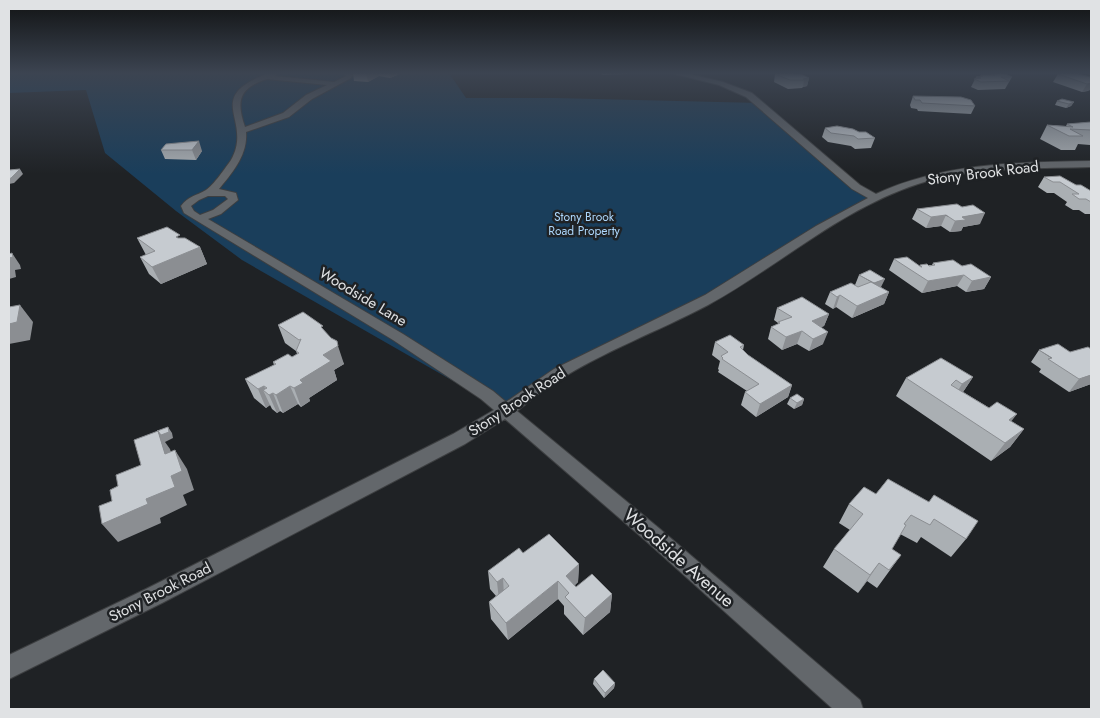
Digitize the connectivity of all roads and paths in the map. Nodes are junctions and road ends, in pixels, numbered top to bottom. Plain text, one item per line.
1 (235, 107) edge
2 (297, 107) edge
3 (762, 107) edge
4 (242, 131) junction
5 (1091, 164) edge
6 (1072, 165) junction
7 (1091, 176) edge
8 (211, 192) junction
9 (876, 198) junction
10 (201, 218) junction
11 (506, 409) junction
12 (9, 667) edge
13 (850, 709) edge

1 - 4 street
2 - 4 street
3 - 9 street
4 - 8 street, Woodside Lane
5 - 6 street, Stony Brook Road
6 - 7 street
6 - 9 street, Stony Brook Road
8 - 10 street, Woodside Lane
8 - 10 street
9 - 11 street, Stony Brook Road
10 - 11 street, Woodside Lane
11 - 12 street, Stony Brook Road
11 - 13 street, Woodside Avenue

